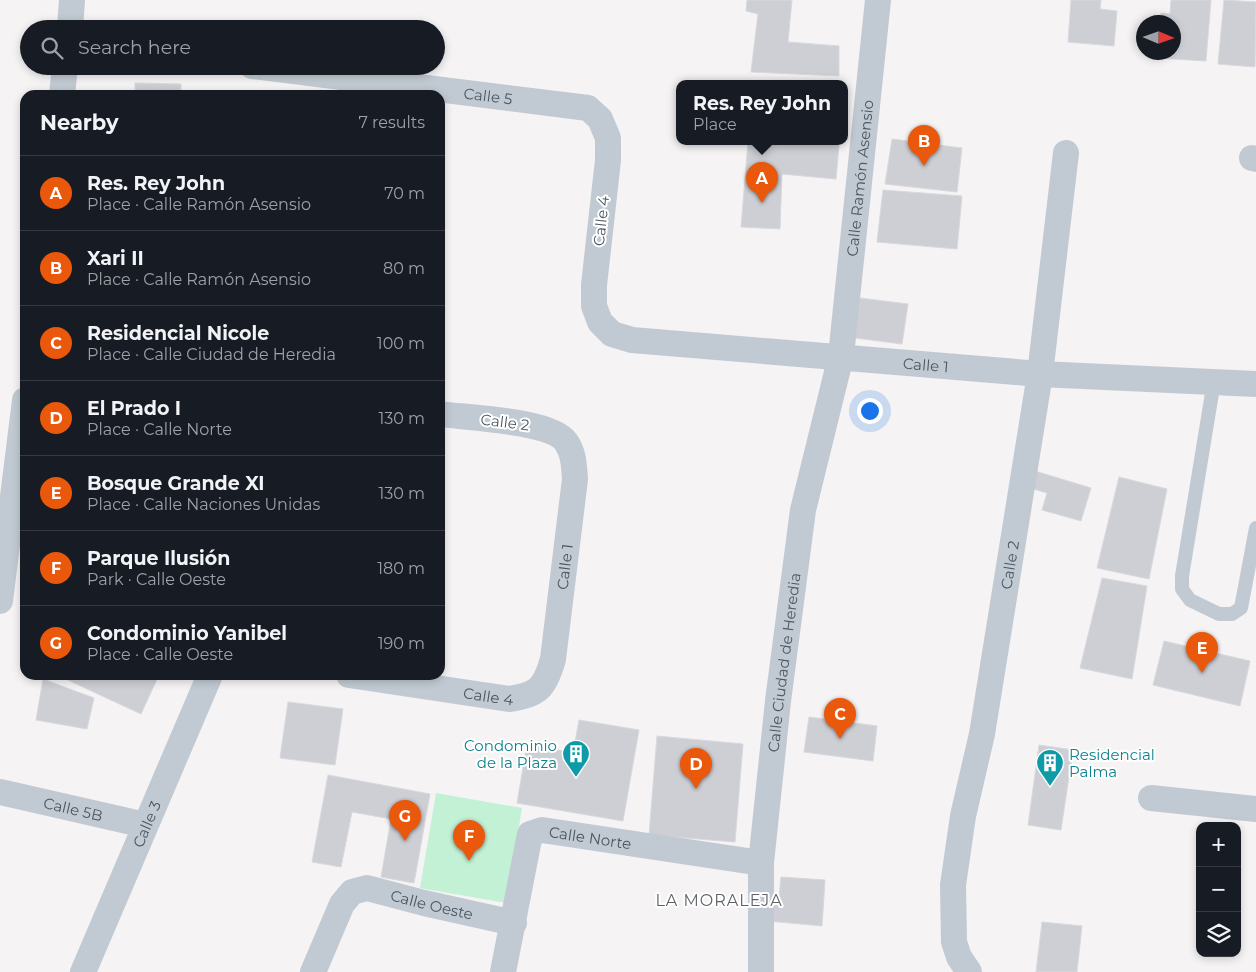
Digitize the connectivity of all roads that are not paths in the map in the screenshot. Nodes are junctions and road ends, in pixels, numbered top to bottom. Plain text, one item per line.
1 (72, 0) edge
2 (878, 0) edge
3 (71, 20) edge
4 (65, 75) edge
5 (280, 75) edge
6 (308, 84) edge
7 (63, 90) edge
8 (386, 90) edge
9 (445, 95) edge
10 (600, 119) joint
11 (1066, 153) dead end
12 (600, 322) joint
13 (841, 356) junction
14 (1040, 374) junction
15 (1214, 381) junction
16 (1256, 384) edge
17 (445, 415) edge
18 (20, 440) edge
19 (566, 441) joint
20 (1256, 528) edge
21 (1, 594) edge
22 (208, 680) edge
23 (381, 680) edge
24 (539, 690) joint
25 (0, 792) edge
26 (1151, 798) dead end
27 (1256, 809) edge
28 (146, 825) junction
29 (761, 863) junction
30 (514, 922) junction
31 (83, 972) edge
32 (313, 972) edge
33 (503, 972) edge
34 (761, 972) edge
35 (968, 972) edge

1 - 3 street
2 - 13 street, Calle Ramón Asensio
4 - 7 street
5 - 6 street, Calle 5
6 - 8 street, Calle 5
9 - 10 street, Calle 5
10 - 12 street, Calle 4
11 - 14 street, Calle 2
12 - 13 street, Calle 1
13 - 14 street, Calle 1
13 - 29 street, Calle Ciudad de Heredia
14 - 15 street, Calle 1
14 - 35 street, Calle 2
15 - 16 street, Calle 1
15 - 20 lane
17 - 19 street, Calle 2
18 - 21 street
19 - 24 street, Calle 1
22 - 28 street, Calle 3
23 - 24 street, Calle 4
25 - 28 street, Calle 5B
26 - 27 street
28 - 31 street, Calle 3
29 - 30 street, Calle Norte
29 - 34 street, Calle Ciudad de Heredia
30 - 32 street, Calle Oeste
30 - 33 street, Calle Norte

